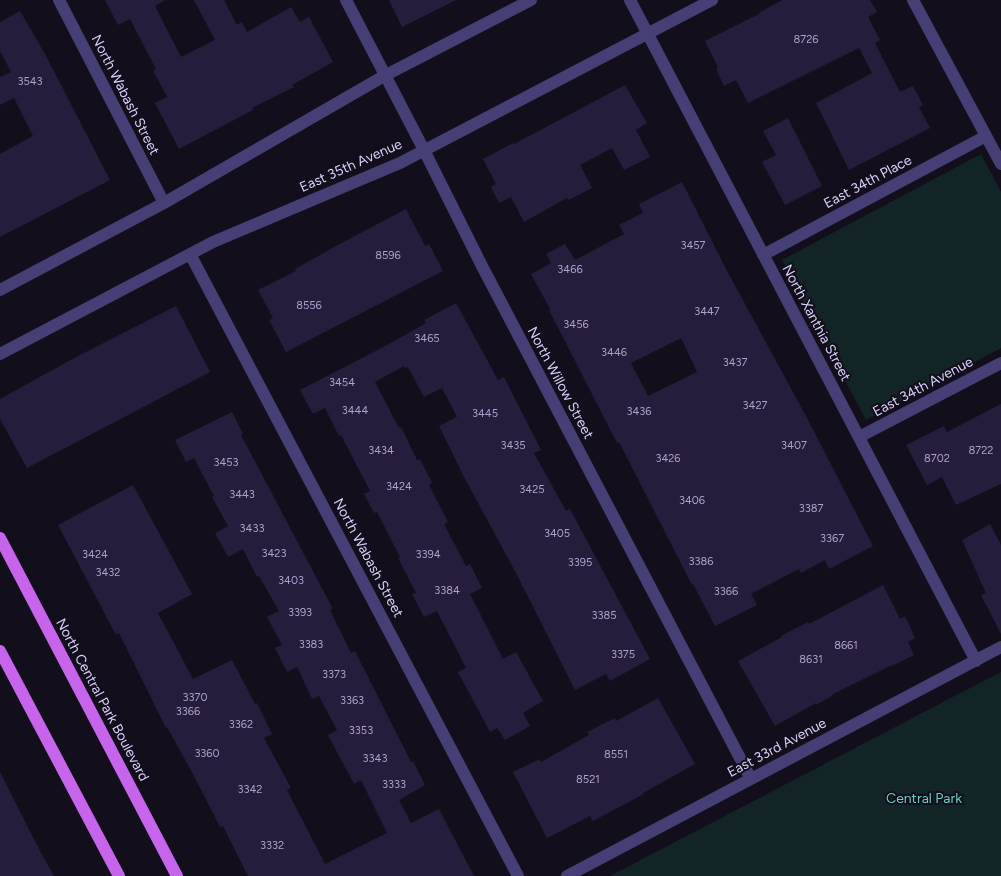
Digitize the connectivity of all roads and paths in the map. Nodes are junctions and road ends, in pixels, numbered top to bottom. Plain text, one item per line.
1 (59, 0) edge
2 (346, 0) edge
3 (531, 0) edge
4 (630, 0) edge
5 (712, 0) edge
6 (913, 0) edge
7 (647, 33) junction
8 (384, 76) junction
9 (986, 136) junction
10 (424, 150) junction
11 (1001, 164) edge
12 (164, 203) junction
13 (190, 254) junction
14 (763, 255) junction
15 (0, 290) edge
16 (0, 354) edge
17 (1001, 363) edge
18 (859, 437) junction
19 (0, 538) edge
20 (1001, 647) edge
21 (0, 651) edge
22 (976, 660) junction
23 (750, 779) junction
24 (119, 876) edge
25 (177, 876) edge
26 (518, 876) edge
27 (567, 876) edge

1 - 12 street, North Wabash Street
2 - 8 street, North Willow Street
3 - 8 street
4 - 7 street, North Xanthia Street
5 - 7 street, East 35th Avenue
6 - 9 street
7 - 10 street, East 35th Avenue
7 - 14 street, North Xanthia Street
8 - 10 street, North Willow Street
8 - 12 street
9 - 11 street
9 - 14 street, East 34th Place
10 - 13 street, East 35th Avenue
10 - 23 street, North Willow Street
12 - 15 street
13 - 16 street, East 35th Avenue
13 - 26 street, North Wabash Street
14 - 18 street, North Xanthia Street
17 - 18 street, East 34th Avenue
18 - 22 street, North Xanthia Street
19 - 25 main road, North Central Park Boulevard
20 - 22 street, East 33rd Avenue
21 - 24 main road
22 - 23 street, East 33rd Avenue
23 - 27 street, East 33rd Avenue

